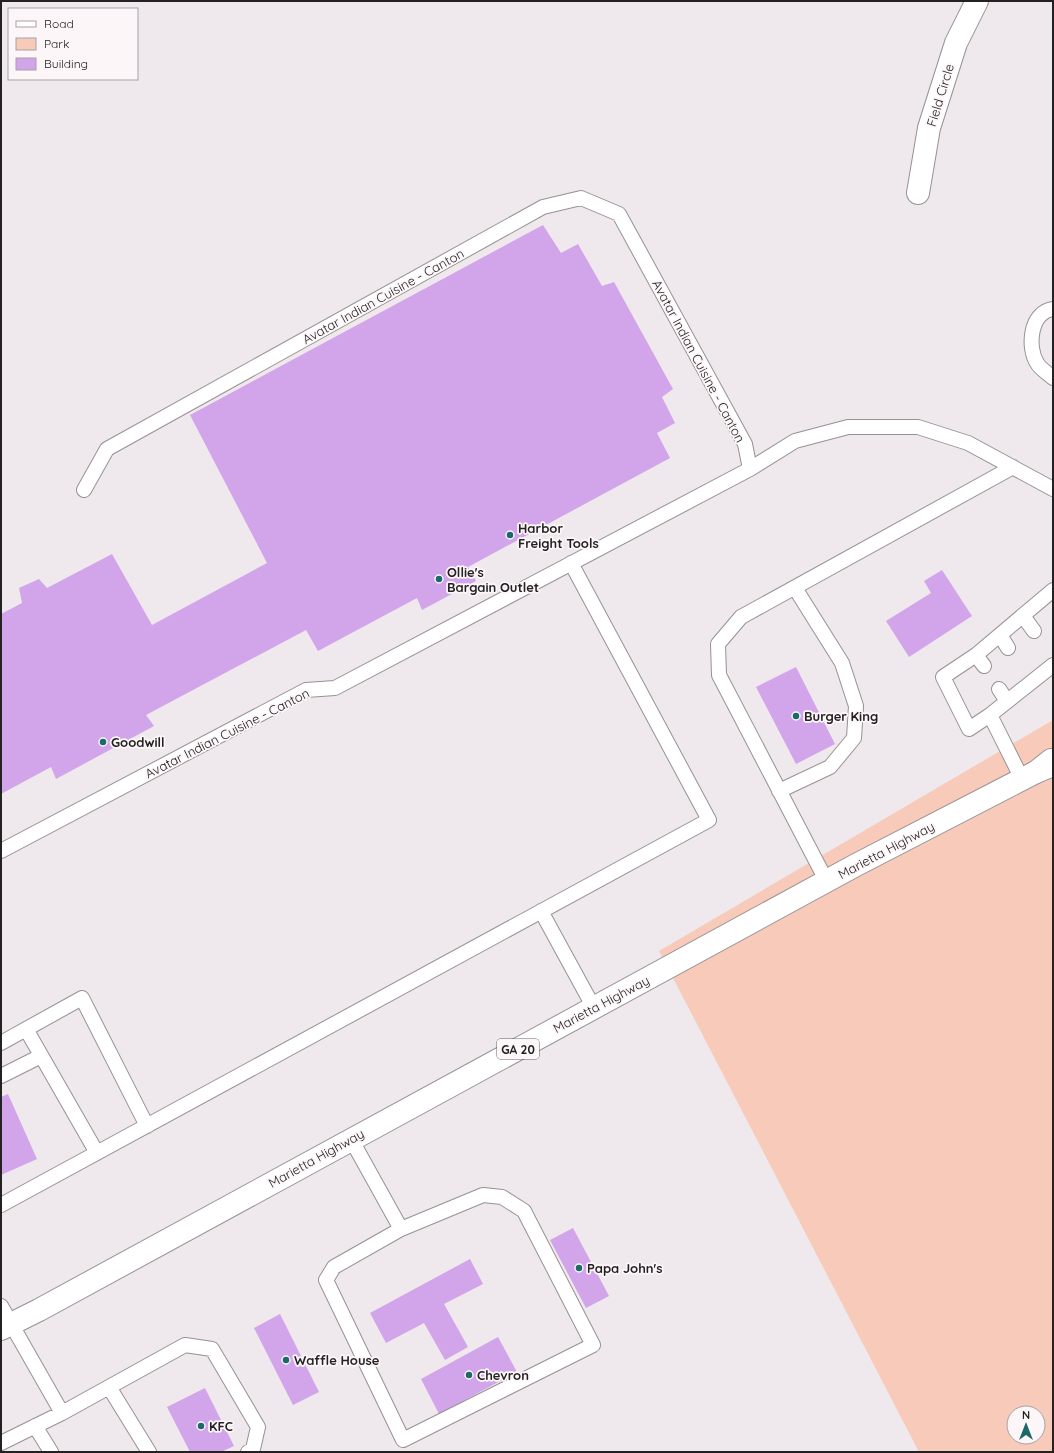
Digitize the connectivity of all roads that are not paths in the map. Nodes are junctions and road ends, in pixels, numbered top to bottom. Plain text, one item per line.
1 (977, 1) edge
2 (918, 193) dead end
3 (1053, 309) edge
4 (1053, 378) edge
5 (1013, 467) junction
6 (750, 469) junction
7 (1053, 489) edge
8 (84, 490) dead end
9 (571, 563) junction
10 (795, 588) junction
11 (1052, 592) edge
12 (1023, 616) junction
13 (1034, 631) dead end
14 (1000, 635) junction
15 (1008, 648) dead end
16 (1052, 659) edge
17 (999, 689) dead end
18 (1007, 701) junction
19 (990, 715) junction
20 (1053, 759) edge
21 (1037, 772) edge
22 (779, 791) junction
23 (1, 851) edge
24 (827, 882) junction
25 (541, 911) junction
26 (594, 1008) junction
27 (26, 1029) junction
28 (1, 1043) edge
29 (41, 1056) junction
30 (1, 1076) edge
31 (148, 1126) junction
32 (351, 1139) junction
33 (96, 1153) junction
34 (2, 1203) edge
35 (401, 1229) junction
36 (4, 1320) edge
37 (109, 1387) junction
38 (62, 1413) junction
39 (35, 1426) junction
40 (1, 1443) edge
41 (51, 1452) edge
42 (149, 1452) edge
43 (248, 1452) edge

1 - 2 main road, Field Circle
3 - 4 lane
5 - 6 lane
5 - 7 lane
5 - 10 lane
6 - 8 lane, Avatar Indian Cuisine - Canton
6 - 9 lane, Avatar Indian Cuisine - Canton
9 - 23 lane, Avatar Indian Cuisine - Canton
9 - 25 lane
10 - 22 lane
10 - 22 lane
11 - 12 lane
12 - 13 lane
12 - 14 lane
14 - 15 lane
14 - 19 lane
16 - 18 lane
17 - 18 lane
18 - 19 lane
19 - 21 lane
20 - 21 main road, Marietta Highway / GA 20
21 - 24 main road, Marietta Highway / GA 20
22 - 24 lane
24 - 26 main road, Marietta Highway / GA 20
25 - 26 lane
25 - 31 lane
26 - 32 main road, Marietta Highway / GA 20
27 - 28 lane
27 - 29 lane
27 - 31 lane
29 - 30 lane
29 - 33 lane
31 - 33 lane
32 - 35 lane
32 - 36 main road, Marietta Highway / GA 20
33 - 34 lane
35 - 35 lane
36 - 38 lane
37 - 38 lane
37 - 42 lane
37 - 43 lane
38 - 39 lane
39 - 40 lane
39 - 41 lane

